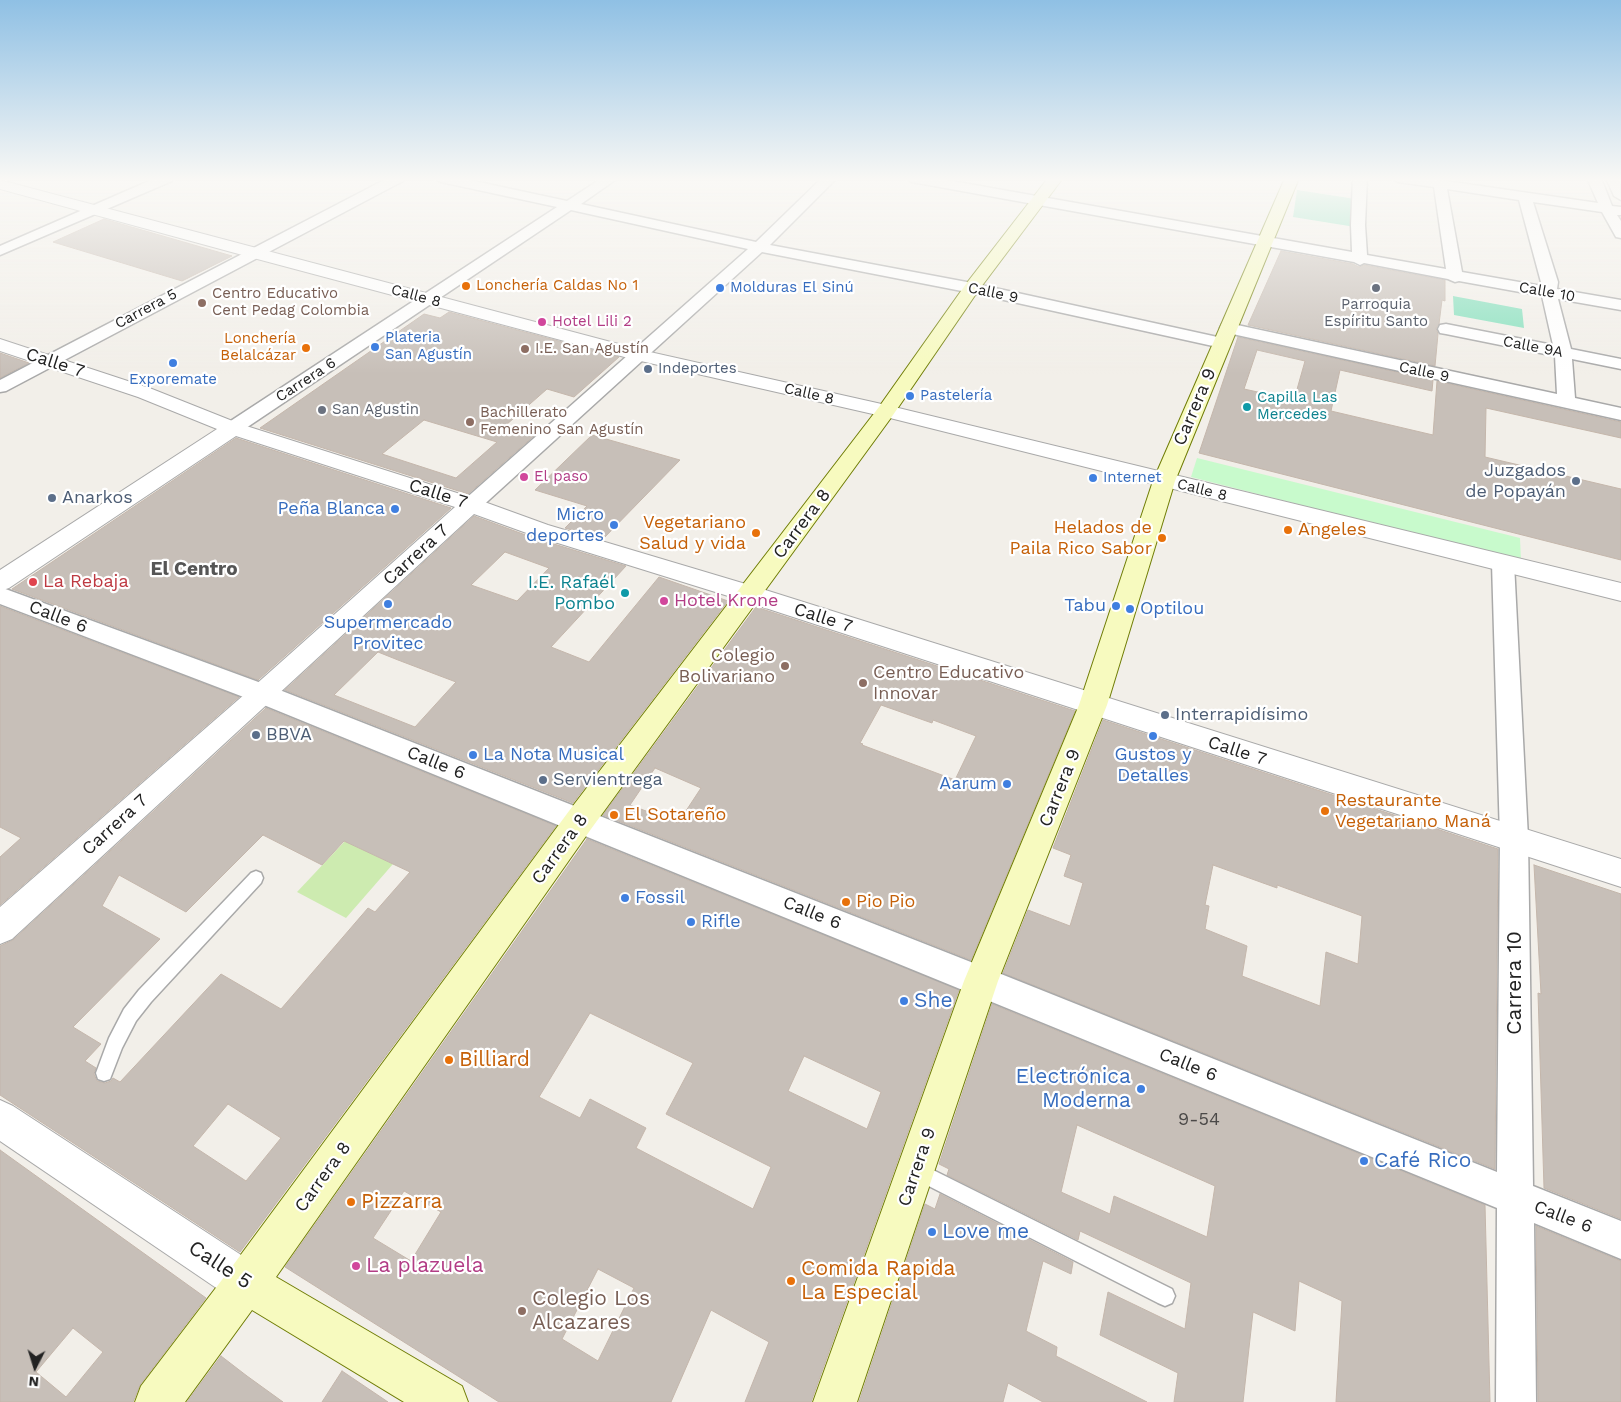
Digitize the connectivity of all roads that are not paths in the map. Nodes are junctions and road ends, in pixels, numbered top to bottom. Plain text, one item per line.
1 (18, 243) edge
2 (216, 243) edge
3 (271, 243) edge
4 (512, 243) edge
5 (743, 243) edge
6 (763, 243) edge
7 (1006, 243) edge
8 (1265, 243) edge
9 (1278, 243) edge
10 (1359, 243) edge
11 (1450, 243) edge
12 (1539, 243) edge
13 (759, 247) junction
14 (0, 251) edge
15 (252, 253) junction
16 (1360, 260) junction
17 (1455, 276) junction
18 (972, 288) junction
19 (1549, 293) junction
20 (429, 300) junction
21 (1621, 305) edge
22 (1446, 329) dead end
23 (1225, 335) junction
24 (0, 345) edge
25 (1563, 352) junction
26 (639, 355) junction
27 (48, 361) junction
28 (1621, 364) edge
29 (0, 387) edge
30 (1566, 402) junction
31 (886, 411) junction
32 (1621, 414) edge
33 (233, 428) junction
34 (1164, 481) junction
35 (471, 505) junction
36 (1503, 563) junction
37 (0, 582) edge
38 (1621, 592) edge
39 (750, 594) junction
40 (0, 595) edge
41 (263, 694) junction
42 (1093, 705) junction
43 (580, 820) junction
44 (1514, 838) junction
45 (1621, 873) edge
46 (256, 878) dead end
47 (0, 928) edge
48 (981, 981) junction
49 (104, 1073) dead end
50 (0, 1118) edge
51 (916, 1170) junction
52 (1515, 1198) junction
53 (1621, 1240) edge
54 (246, 1283) junction
55 (1165, 1296) dead end
56 (157, 1402) edge
57 (446, 1402) edge
58 (835, 1402) edge
59 (1516, 1402) edge

1 - 14 street
2 - 15 street, Calle 8
3 - 15 street, Carrera 5
4 - 20 street, Carrera 6
5 - 13 street, Calle 9
6 - 13 street, Carrera 7
7 - 18 main road, Carrera 8
8 - 23 main road, Carrera 9
9 - 16 street, Calle 10
10 - 16 street
11 - 17 street
12 - 19 street
13 - 18 street, Calle 9
13 - 26 street, Carrera 7
15 - 20 street, Calle 8
15 - 27 street, Carrera 5
16 - 17 street, Calle 10
17 - 19 street, Calle 10
18 - 23 street, Calle 9
18 - 31 main road, Carrera 8
19 - 21 street, Calle 10
19 - 25 street
20 - 26 street, Calle 8
20 - 33 street, Carrera 6
22 - 25 street, Calle 9A
23 - 30 street, Calle 9
23 - 34 main road, Carrera 9
24 - 27 street, Calle 7
25 - 28 street, Calle 9A
25 - 30 street
26 - 31 street, Calle 8
26 - 35 street, Carrera 7
27 - 29 street, Carrera 5
27 - 33 street, Calle 7
30 - 32 street, Calle 9
31 - 34 street, Calle 8
31 - 39 main road, Carrera 8
33 - 35 street, Calle 7
33 - 37 street, Carrera 6
34 - 36 street, Calle 8
34 - 42 main road, Carrera 9
35 - 39 street, Calle 7
35 - 41 street, Carrera 7
36 - 38 street, Calle 8
36 - 44 street, Carrera 10
39 - 42 street, Calle 7
39 - 43 main road, Carrera 8
40 - 41 street, Calle 6
41 - 43 street, Calle 6
41 - 47 street, Carrera 7
42 - 44 street, Calle 7
42 - 48 main road, Carrera 9
43 - 48 street, Calle 6
43 - 54 main road, Carrera 8
44 - 45 street, Calle 7
44 - 52 street, Carrera 10
46 - 49 lane
48 - 51 main road, Carrera 9
48 - 52 street, Calle 6
50 - 54 street, Calle 5
51 - 55 lane
51 - 58 main road, Carrera 9
52 - 53 street, Calle 6
52 - 59 street, Carrera 10
54 - 56 main road, Carrera 8
54 - 57 main road, Calle 5

